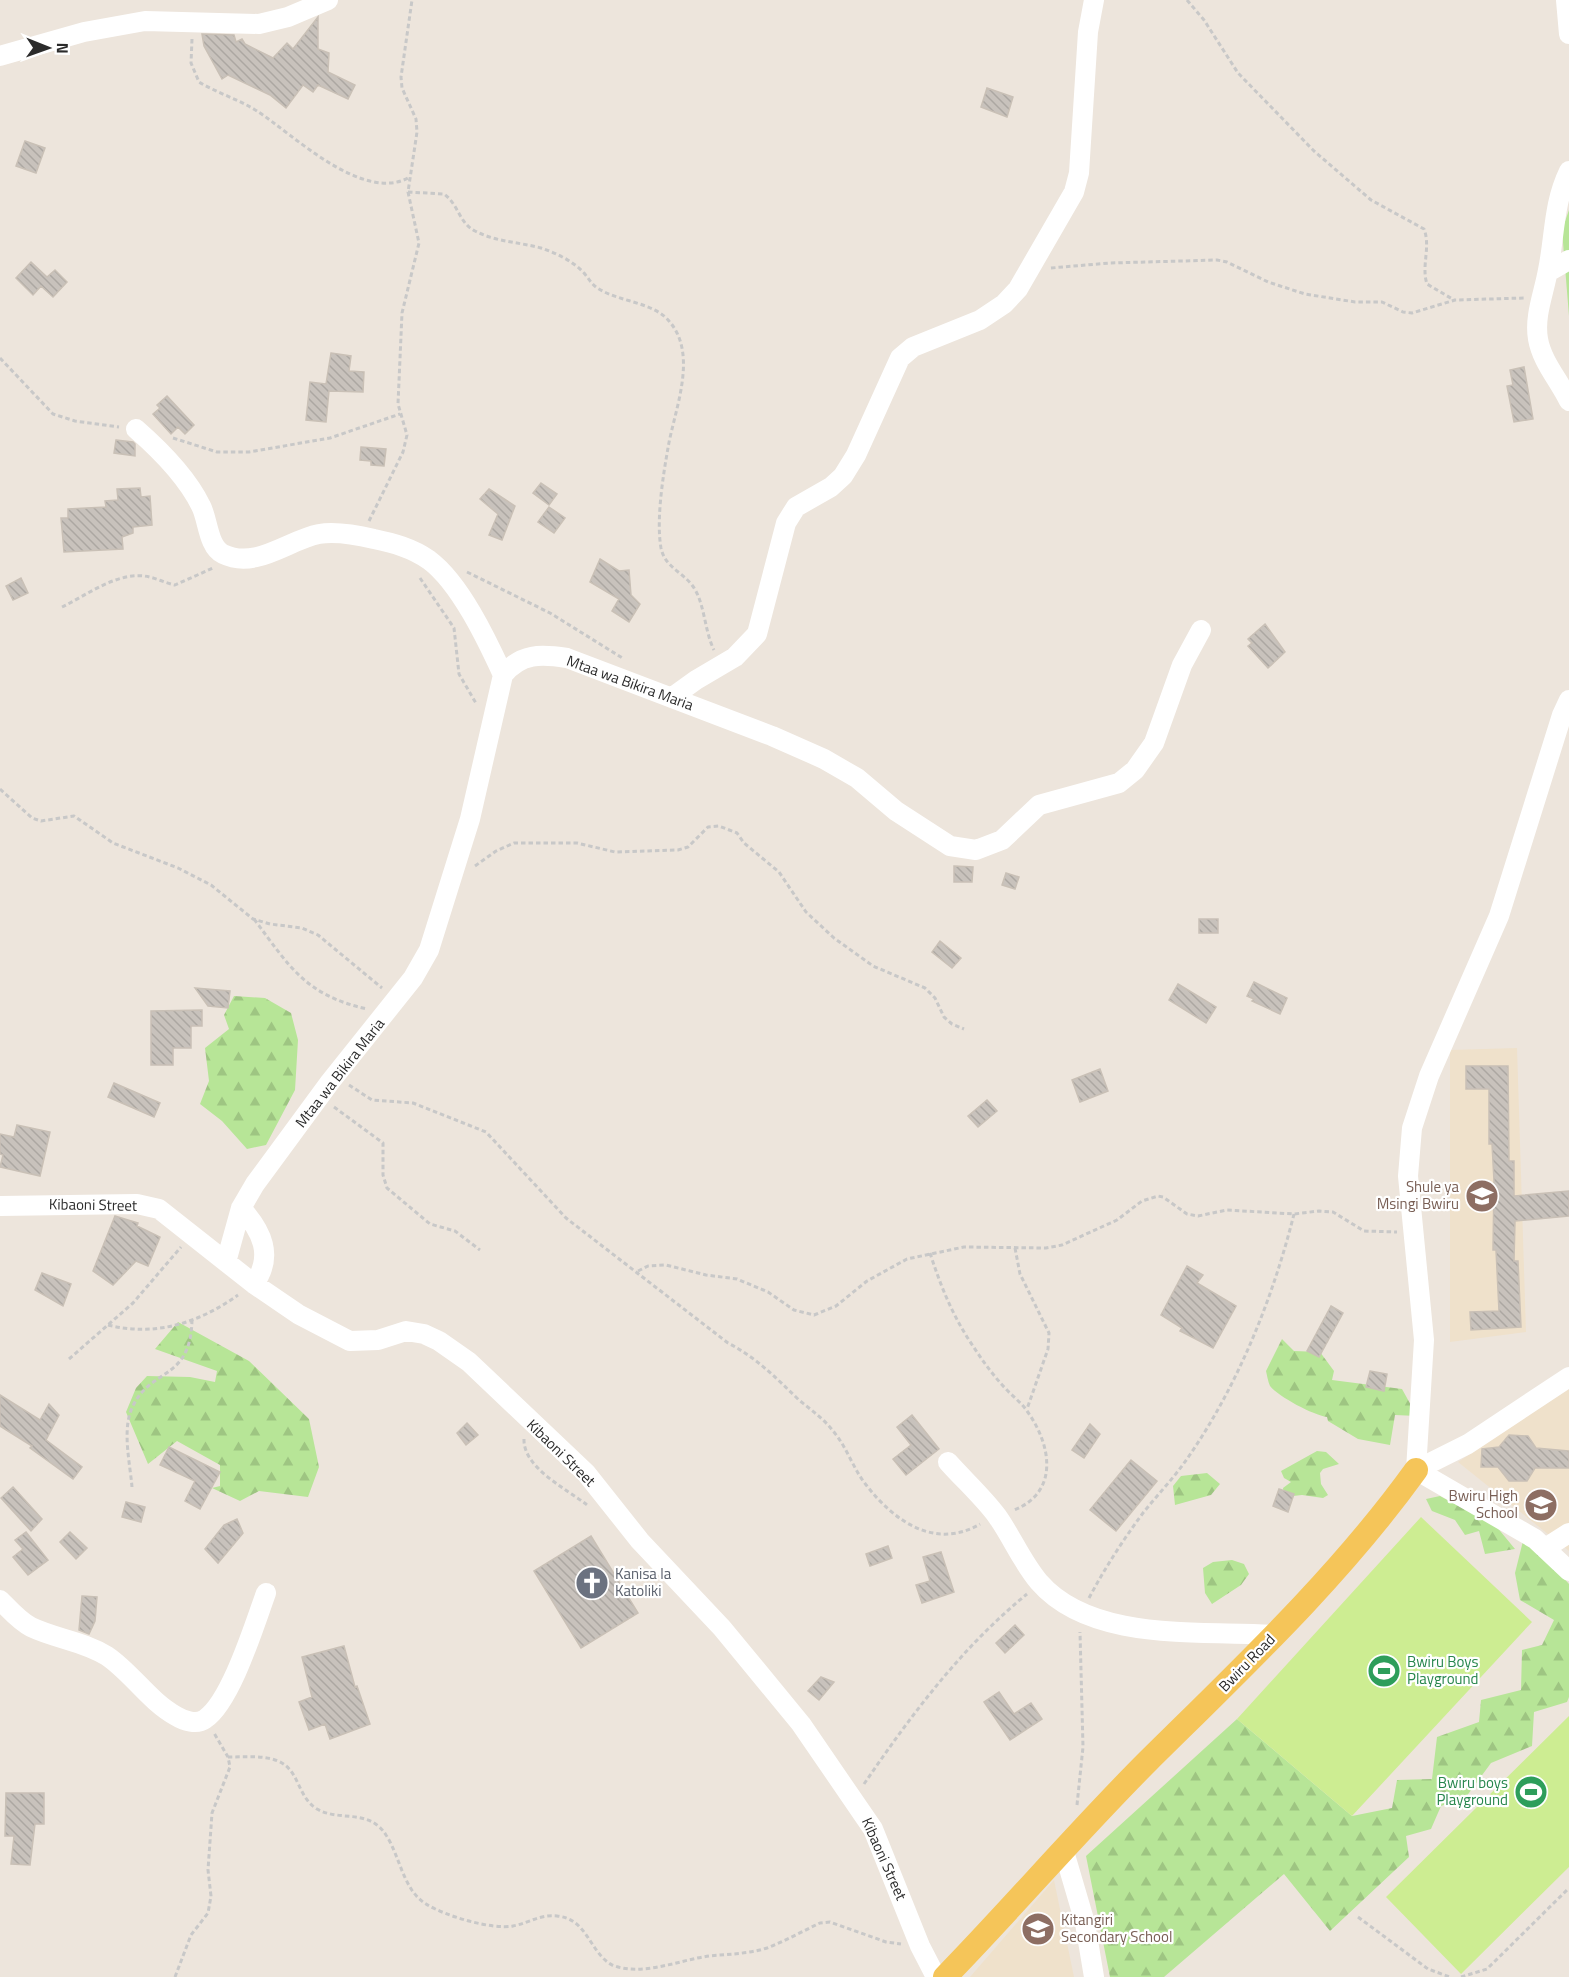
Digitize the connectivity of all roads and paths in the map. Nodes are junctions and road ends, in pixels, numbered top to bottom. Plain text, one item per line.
1 (328, 0) edge
2 (412, 0) edge
3 (1094, 0) edge
4 (1187, 0) edge
5 (1566, 0) edge
6 (196, 22) junction
7 (1569, 34) edge
8 (0, 56) edge
9 (1569, 171) edge
10 (410, 177) junction
11 (408, 192) junction
12 (1569, 260) edge
13 (1028, 270) junction
14 (1548, 272) junction
15 (1541, 297) junction
16 (1455, 300) junction
17 (0, 358) edge
18 (1569, 401) edge
19 (400, 414) junction
20 (136, 429) joint
21 (168, 436) dead end
22 (362, 536) junction
23 (230, 557) junction
24 (423, 567) junction
25 (62, 607) dead end
26 (1201, 630) dead end
27 (627, 661) dead end
28 (721, 664) junction
29 (503, 675) junction
30 (671, 698) junction
31 (1569, 700) edge
32 (478, 709) dead end
33 (0, 789) edge
34 (474, 867) dead end
35 (254, 919) junction
36 (391, 1007) junction
37 (964, 1029) dead end
38 (325, 1089) junction
39 (0, 1206) edge
40 (241, 1208) junction
41 (1294, 1214) junction
42 (1414, 1229) junction
43 (192, 1235) junction
44 (1015, 1248) junction
45 (480, 1250) dead end
46 (930, 1253) junction
47 (226, 1262) junction
48 (637, 1271) junction
49 (254, 1284) junction
50 (192, 1321) junction
51 (108, 1325) junction
52 (69, 1359) dead end
53 (1569, 1377) edge
54 (1026, 1410) junction
55 (527, 1419) junction
56 (948, 1462) dead end
57 (1416, 1470) junction
58 (132, 1486) dead end
59 (996, 1514) junction
60 (621, 1517) junction
61 (1569, 1533) edge
62 (1547, 1547) junction
63 (1569, 1571) edge
64 (1040, 1583) junction
65 (266, 1593) dead end
66 (0, 1600) edge
67 (1081, 1613) junction
68 (1274, 1635) junction
69 (204, 1720) junction
70 (228, 1757) junction
71 (855, 1798) junction
72 (1069, 1843) junction
73 (1569, 1888) edge
74 (1358, 1917) dead end
75 (920, 1946) junction
76 (174, 1977) edge
77 (936, 1977) edge
78 (945, 1977) edge
79 (1094, 1977) edge
80 (1450, 1977) edge
81 (1461, 1977) edge

1 - 6 street
2 - 10 path
3 - 13 street
4 - 16 path
5 - 7 street
6 - 8 street
6 - 10 path
9 - 14 street
10 - 11 path
11 - 19 path
11 - 28 path
12 - 14 street
13 - 16 path
13 - 28 street
14 - 15 street
15 - 16 path
15 - 18 street
17 - 20 path
19 - 21 path
19 - 22 path
20 - 23 street
22 - 23 street
22 - 24 street
23 - 25 path
24 - 27 path
24 - 29 street
24 - 32 path
26 - 30 street, Mtaa wa Bikira Maria
28 - 30 street
29 - 30 street, Mtaa wa Bikira Maria
29 - 36 street, Mtaa wa Bikira Maria
31 - 42 street
33 - 35 path
34 - 37 path
35 - 36 path
35 - 36 path
36 - 38 street, Mtaa wa Bikira Maria
38 - 40 street, Mtaa wa Bikira Maria
38 - 45 path
38 - 48 path
39 - 43 street, Kibaoni Street
40 - 47 street, Mtaa wa Bikira Maria
40 - 49 street
41 - 42 path
41 - 44 path
41 - 67 path
42 - 57 street
43 - 47 street, Kibaoni Street
43 - 51 path
44 - 46 path
44 - 54 path
46 - 48 path
46 - 54 path
47 - 49 street, Kibaoni Street
48 - 59 path
49 - 50 path
49 - 55 street, Kibaoni Street
50 - 51 path
50 - 58 path
51 - 52 path
53 - 57 street, Bwiru Road
54 - 59 path
55 - 60 street, Kibaoni Street
55 - 60 path
56 - 59 street
57 - 62 street
57 - 68 main road, Bwiru Road
59 - 64 street
60 - 71 street, Kibaoni Street
61 - 62 street
62 - 63 street
64 - 67 street
64 - 71 path
65 - 69 street
66 - 69 street
67 - 68 street
67 - 72 path
68 - 72 main road, Bwiru Road
69 - 70 path
70 - 75 path
70 - 76 path
71 - 75 street, Kibaoni Street
72 - 78 main road, Bwiru Road
72 - 79 street
73 - 81 path
74 - 80 path
75 - 77 street, Kibaoni Street

